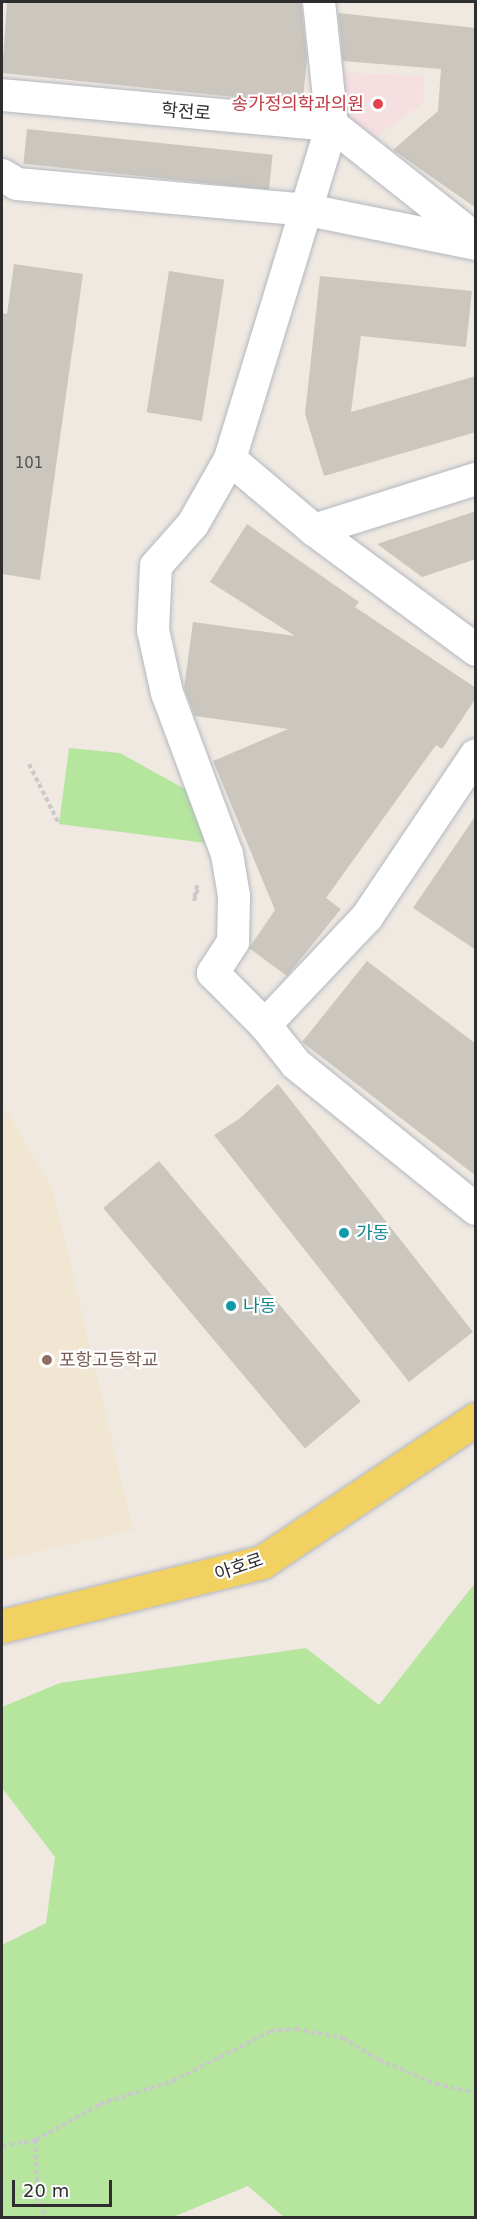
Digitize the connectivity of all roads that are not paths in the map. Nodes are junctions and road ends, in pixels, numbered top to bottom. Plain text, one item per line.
1 (319, 2) edge
2 (2, 95) edge
3 (332, 125) junction
4 (2, 175) edge
5 (308, 210) junction
6 (476, 239) edge
7 (476, 244) edge
8 (230, 459) junction
9 (476, 479) edge
10 (314, 530) junction
11 (476, 650) edge
12 (476, 755) edge
13 (266, 1025) junction
14 (476, 1209) edge
15 (476, 1419) edge
16 (2, 1626) edge

1 - 3 street
2 - 3 street, 학전로
3 - 5 street
3 - 6 street
4 - 5 street
5 - 7 street
5 - 8 street
8 - 10 street
8 - 13 street
9 - 10 street
10 - 11 street
12 - 13 street
13 - 14 street
15 - 16 main road, 아호로

